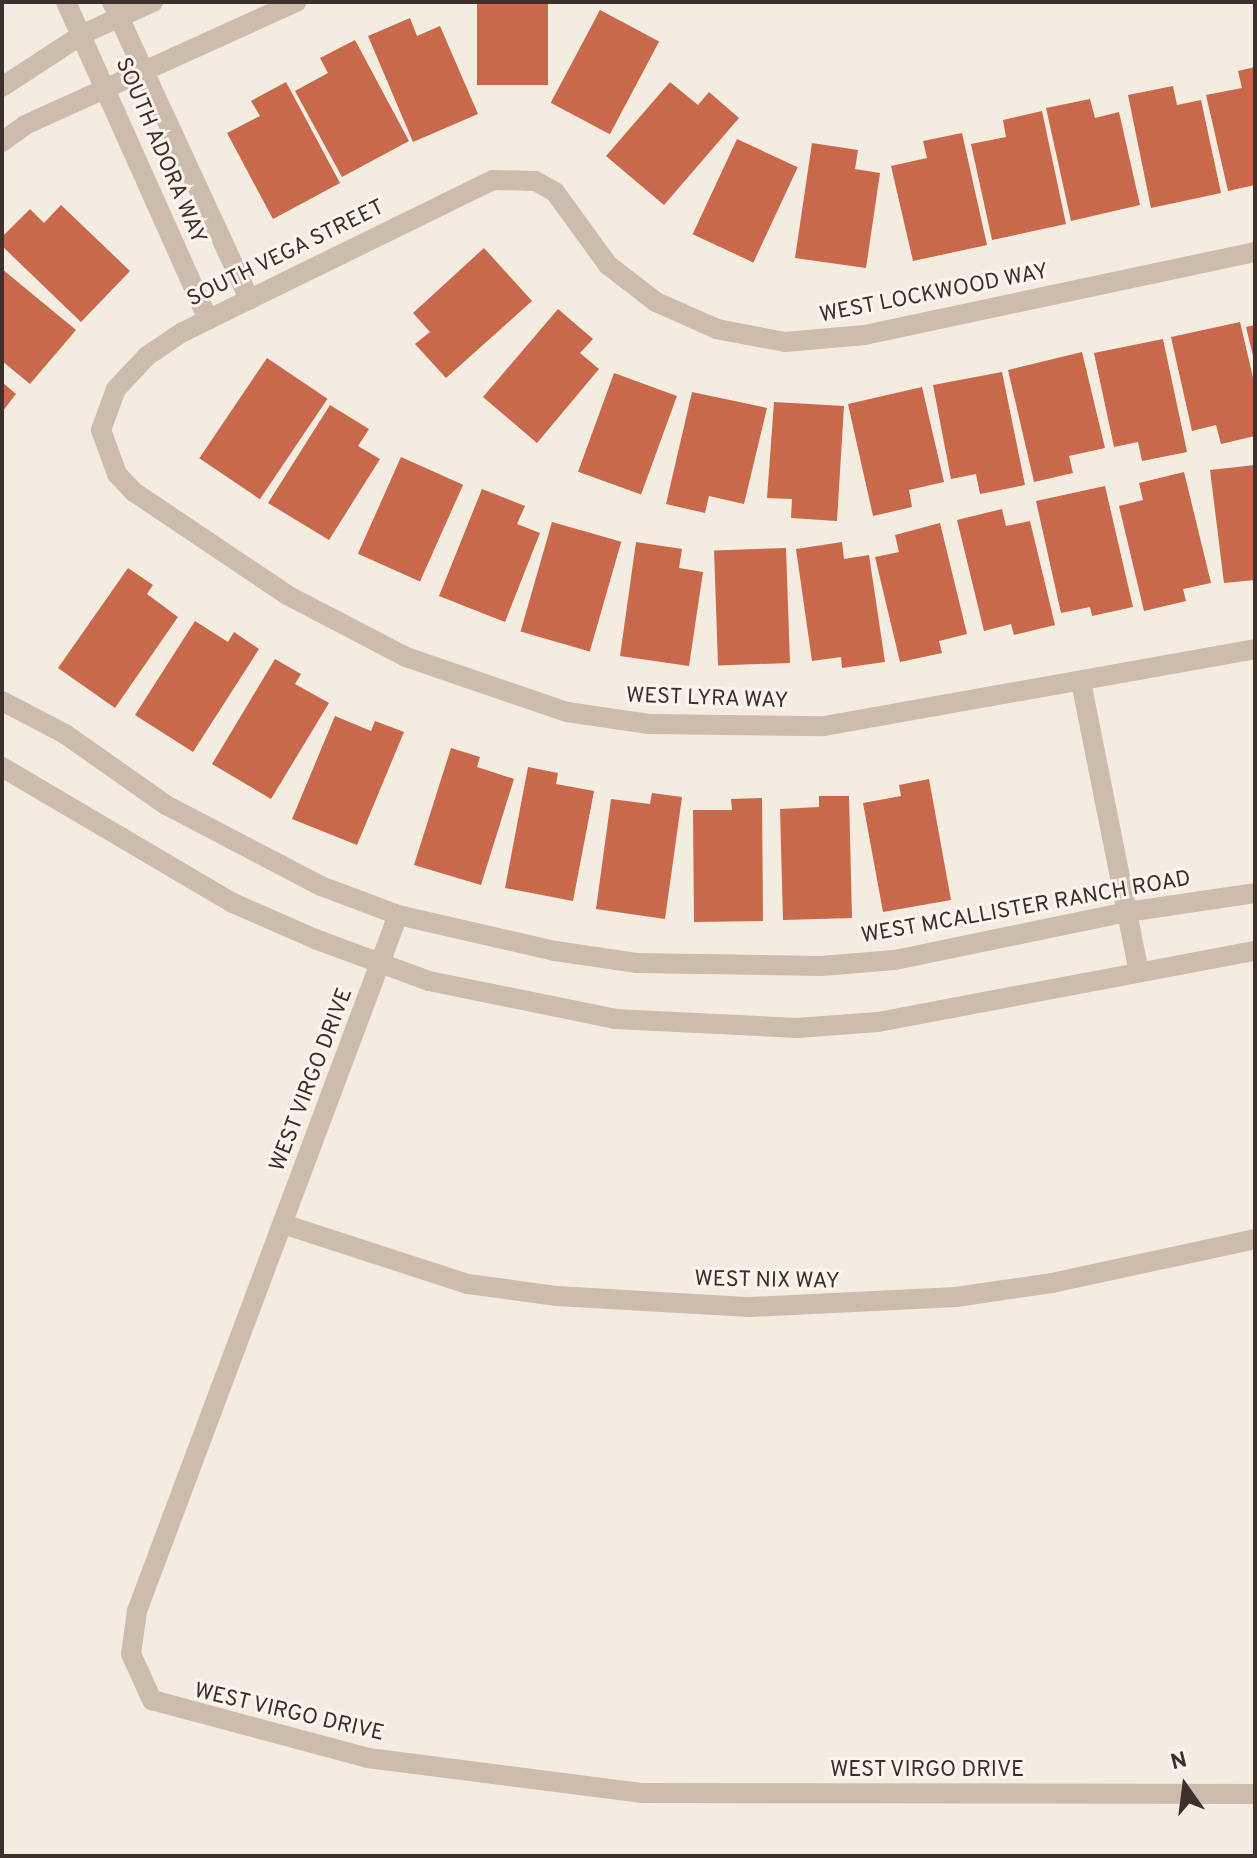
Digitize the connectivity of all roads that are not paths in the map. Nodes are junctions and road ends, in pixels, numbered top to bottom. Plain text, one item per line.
1 (66, 2) edge
2 (153, 2) edge
3 (296, 2) edge
4 (115, 10) edge
5 (83, 34) junction
6 (144, 73) junction
7 (2, 87) edge
8 (108, 87) junction
9 (2, 142) edge
10 (535, 181) joint
11 (1255, 252) edge
12 (250, 300) junction
13 (208, 320) junction
14 (101, 430) joint
15 (1255, 649) edge
16 (1081, 682) junction
17 (2, 701) edge
18 (2, 767) edge
19 (1255, 893) edge
20 (1127, 912) junction
21 (398, 915) junction
22 (1255, 951) edge
23 (382, 963) junction
24 (1139, 971) junction
25 (283, 1224) junction
26 (1255, 1239) edge
27 (1255, 1794) edge

1 - 5 street, SOUTH ADORA WAY
2 - 4 street
3 - 6 street
4 - 5 street
4 - 6 street, SOUTH ADORA WAY
5 - 7 street
5 - 8 street, SOUTH ADORA WAY
6 - 8 street
6 - 12 street, SOUTH ADORA WAY
8 - 9 street
8 - 13 street, SOUTH ADORA WAY
10 - 11 street, WEST LOCKWOOD WAY
10 - 12 street, SOUTH VEGA STREET
12 - 13 street, SOUTH VEGA STREET
13 - 14 street, SOUTH VEGA STREET
14 - 16 street, WEST LYRA WAY
15 - 16 street, WEST LYRA WAY
16 - 20 street
17 - 21 street, WEST MCALLISTER RANCH ROAD
18 - 23 street
19 - 20 street, WEST MCALLISTER RANCH ROAD
20 - 21 street, WEST MCALLISTER RANCH ROAD
20 - 24 street
21 - 23 street, WEST VIRGO DRIVE
22 - 24 street
23 - 24 street
23 - 25 street, WEST VIRGO DRIVE
25 - 26 street, WEST NIX WAY
25 - 27 street, WEST VIRGO DRIVE

